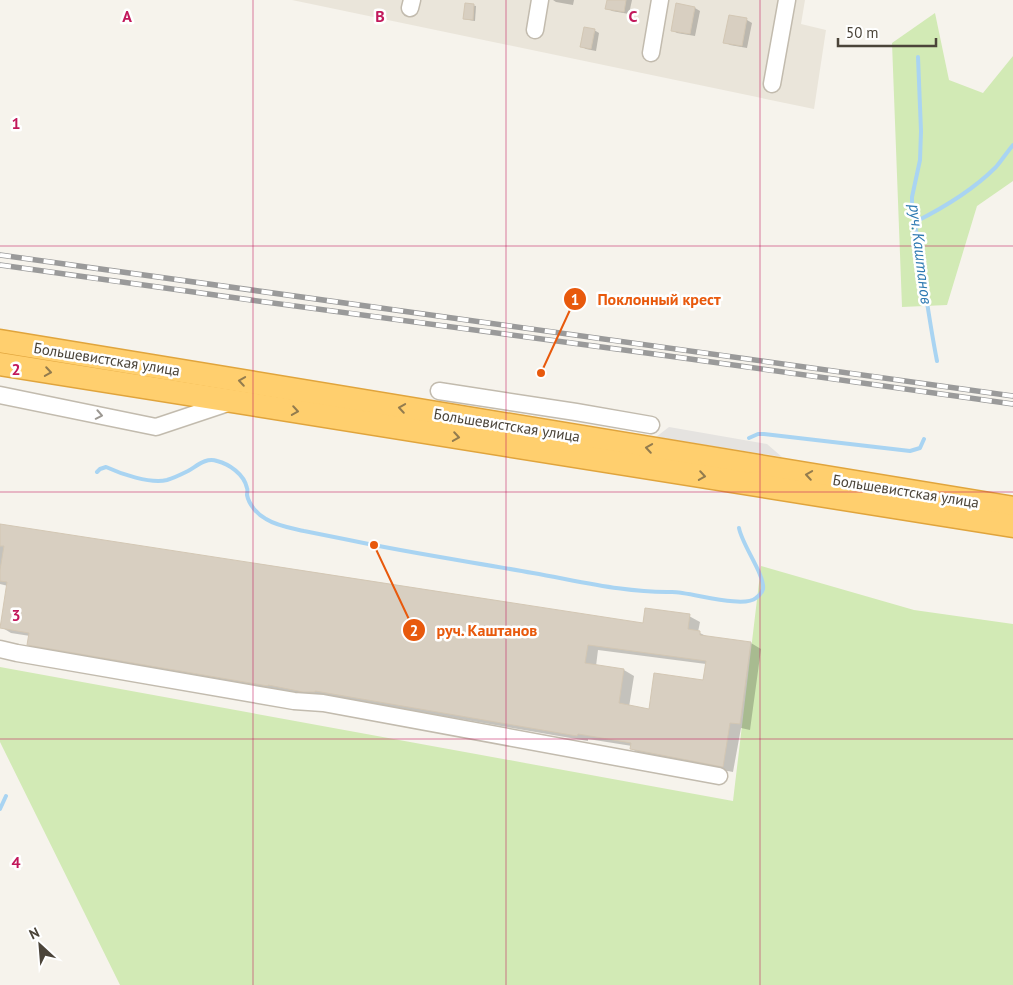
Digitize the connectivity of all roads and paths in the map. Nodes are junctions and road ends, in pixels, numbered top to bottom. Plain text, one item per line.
1 (540, 0) edge
2 (660, 0) edge
3 (787, 0) edge
4 (535, 30) dead end
5 (651, 53) dead end
6 (772, 84) dead end
7 (0, 341) edge
8 (0, 364) edge
9 (439, 391) dead end
10 (0, 395) edge
11 (234, 401) junction
12 (651, 425) dead end
13 (1013, 508) edge
14 (1013, 526) edge
15 (0, 649) edge
16 (719, 776) dead end

1 - 4 street
2 - 5 street
3 - 6 street
13 -> 7 highway, Большевистская улица
8 -> 11 highway, Большевистская улица
9 - 12 street
10 -> 11 street
11 -> 14 highway, Большевистская улица
15 - 16 street

